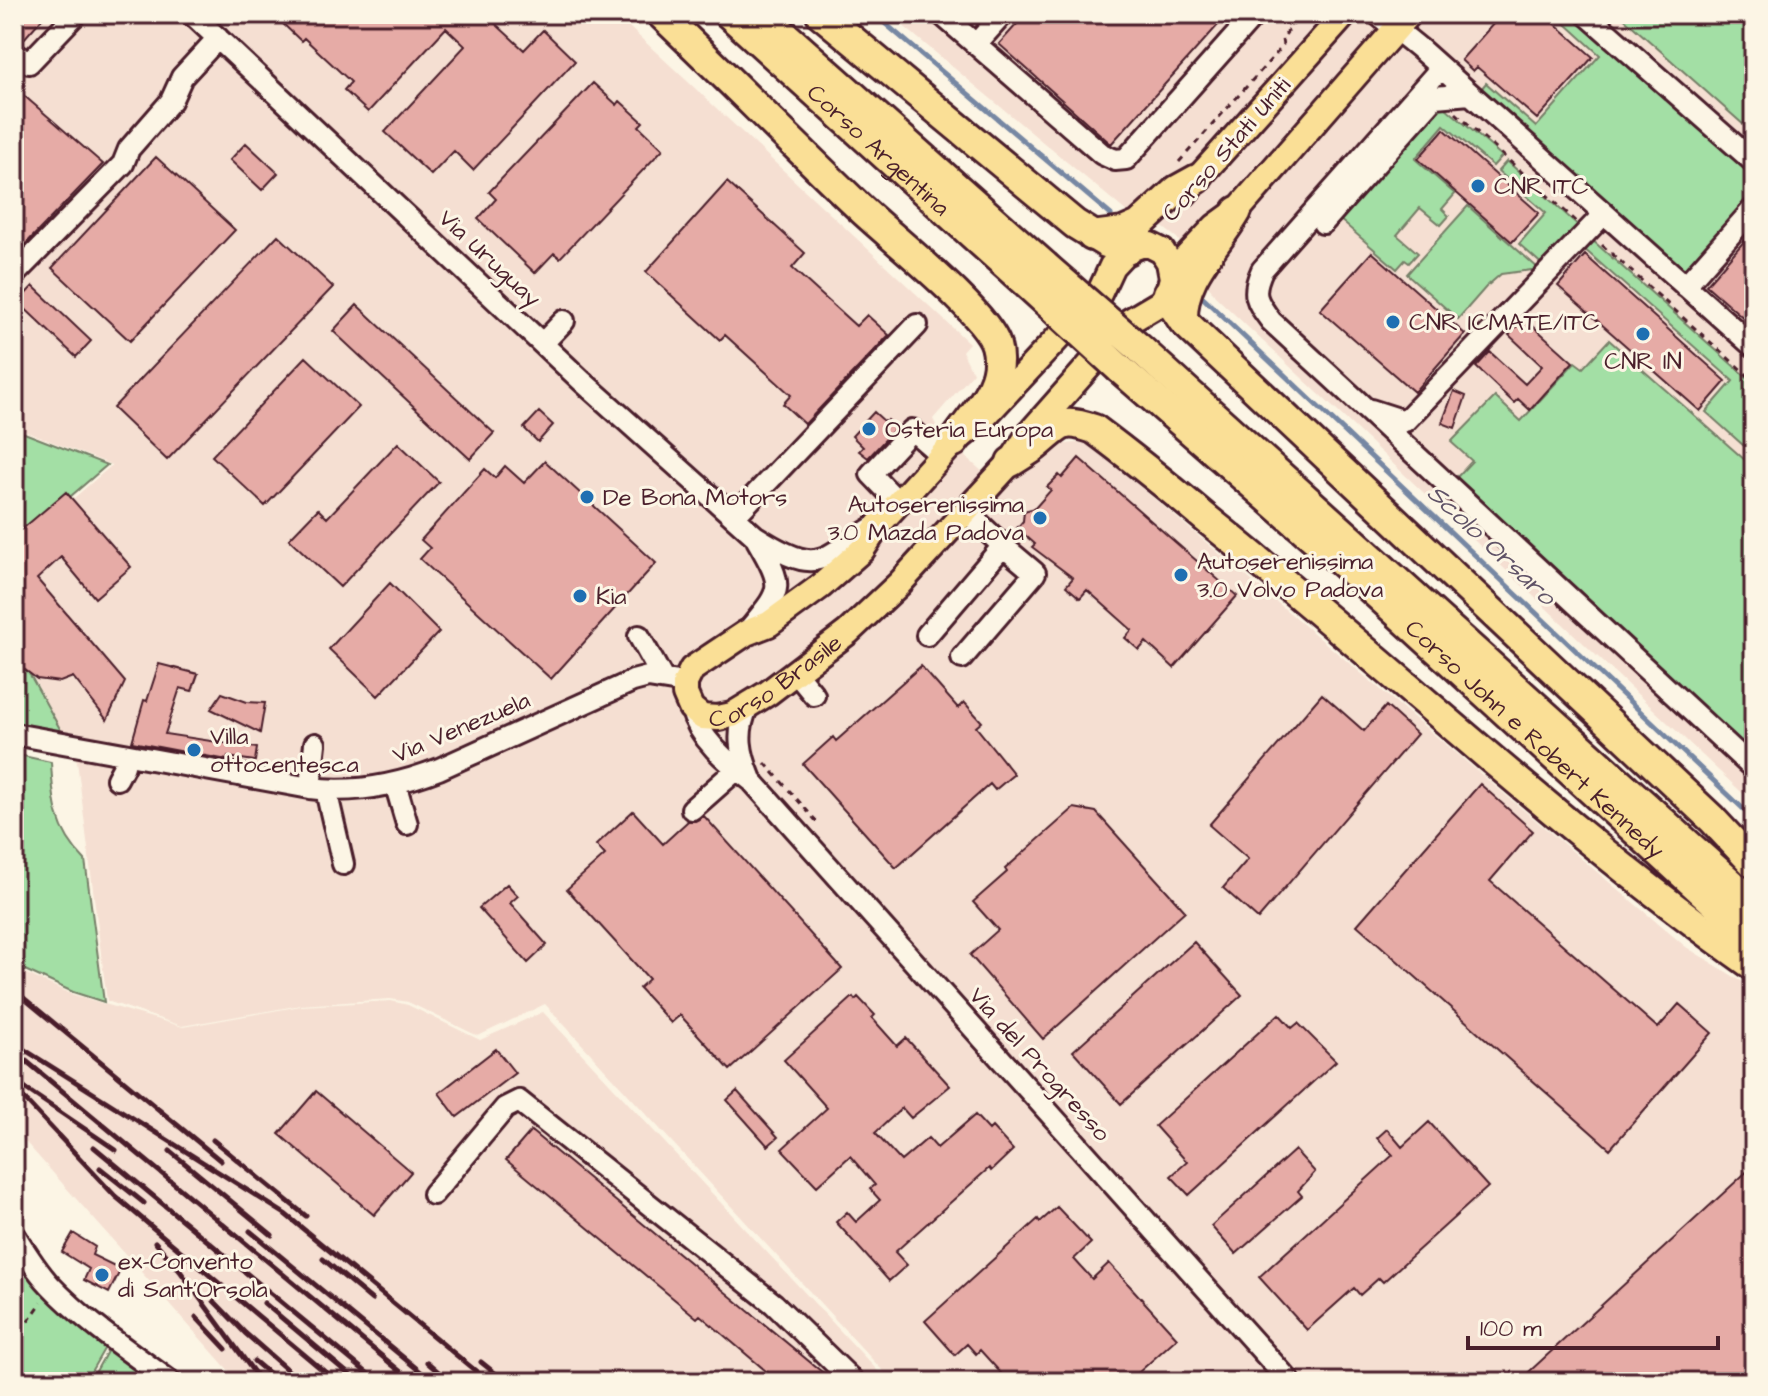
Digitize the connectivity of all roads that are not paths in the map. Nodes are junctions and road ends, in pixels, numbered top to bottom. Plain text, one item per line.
1 (76, 14) edge
2 (192, 14) edge
3 (661, 14) edge
4 (729, 14) edge
5 (761, 14) edge
6 (821, 14) edge
7 (941, 14) edge
8 (1003, 14) edge
9 (1255, 14) edge
10 (1345, 14) edge
11 (1586, 14) edge
12 (1394, 19) edge
13 (218, 38) junction
14 (976, 44) junction
15 (14, 53) edge
16 (1441, 68) junction
17 (1470, 94) junction
18 (1754, 162) edge
19 (1188, 171) junction
20 (1754, 208) edge
21 (1237, 211) junction
22 (1604, 214) junction
23 (1323, 223) dead end
24 (1092, 236) junction
25 (1127, 254) junction
26 (14, 275) edge
27 (1037, 276) junction
28 (1170, 286) junction
29 (1685, 286) junction
30 (1099, 294) joint
31 (564, 321) dead end
32 (1183, 321) junction
33 (917, 325) dead end
34 (543, 343) junction
35 (1129, 346) junction
36 (1754, 347) edge
37 (1364, 408) junction
38 (948, 449) junction
39 (1011, 462) junction
40 (899, 503) junction
41 (966, 511) junction
42 (734, 517) junction
43 (879, 524) junction
44 (755, 536) junction
45 (1003, 546) junction
46 (746, 633) junction
47 (927, 635) dead end
48 (639, 636) dead end
49 (962, 658) dead end
50 (796, 673) junction
51 (674, 681) junction
52 (814, 695) dead end
53 (691, 708) junction
54 (747, 708) junction
55 (14, 734) edge
56 (315, 744) dead end
57 (122, 754) junction
58 (750, 769) junction
59 (1754, 769) edge
60 (117, 779) dead end
61 (395, 783) junction
62 (319, 790) junction
63 (692, 809) dead end
64 (407, 824) dead end
65 (343, 864) dead end
66 (1754, 864) edge
67 (1754, 904) edge
68 (1754, 939) edge
69 (1754, 966) edge
70 (433, 1194) dead end
71 (14, 1234) edge
72 (171, 1382) edge
73 (854, 1382) edge
74 (1290, 1382) edge

1 - 15 street
2 - 13 street, Via Uruguay
3 - 38 highway
4 - 27 highway, Corso Argentina
5 - 27 highway, Corso Argentina
6 - 24 highway
7 - 14 street
8 - 14 street
9 - 14 street
10 - 19 main road, Corso Stati Uniti
11 - 18 street
12 - 16 street
12 - 21 main road, Corso Stati Uniti
13 - 26 street
13 - 34 street, Via Uruguay
16 - 17 street
16 - 37 street
17 - 22 street
17 - 23 street
19 - 24 highway
19 - 25 main road, Corso Stati Uniti
20 - 29 street
21 - 28 main road, Corso Stati Uniti
21 - 32 highway
22 - 29 street
22 - 37 street
24 - 25 highway
25 - 28 main road, Corso Stati Uniti
25 - 30 main road, Corso Stati Uniti
27 - 35 highway, Corso John e Robert Kennedy, bridge
28 - 32 highway
28 - 35 main road, Corso Stati Uniti
29 - 36 street
30 - 38 main road, Corso Brasile
31 - 34 street
32 - 66 highway
33 - 42 street
34 - 42 street, Via Uruguay
35 - 39 main road, Corso Brasile
35 - 67 highway, Corso John e Robert Kennedy
35 - 68 highway, Corso John e Robert Kennedy
37 - 59 street
38 - 40 main road, Corso Brasile
38 - 40 street
39 - 41 main road, Corso Brasile
39 - 69 highway
40 - 43 main road, Corso Brasile
41 - 45 street
41 - 50 main road, Corso Brasile
42 - 44 street, Via Uruguay
43 - 44 street, Via Uruguay
43 - 46 main road, Corso Brasile
44 - 46 street, Via Uruguay
45 - 47 street
45 - 49 street
46 - 51 main road, Corso Brasile
48 - 51 street
50 - 52 street
50 - 54 main road, Corso Brasile
51 - 53 main road, Corso Brasile
51 - 61 street, Via Venezuela
53 - 54 main road, Corso Brasile
53 - 58 street, Via del Progresso
54 - 58 street
55 - 57 street, Via Venezuela
56 - 62 street
57 - 60 street
57 - 62 street, Via Venezuela
58 - 63 street
58 - 74 street, Via del Progresso
61 - 62 street, Via Venezuela
61 - 64 street
62 - 65 street
70 - 73 street
71 - 72 street

